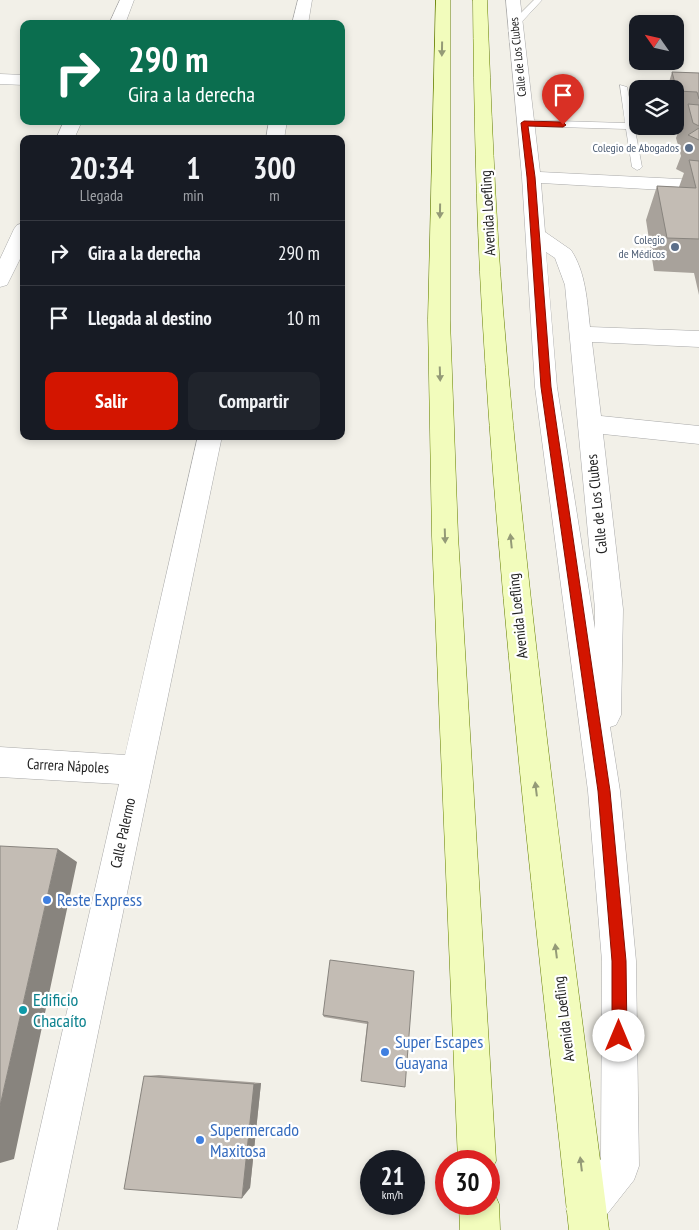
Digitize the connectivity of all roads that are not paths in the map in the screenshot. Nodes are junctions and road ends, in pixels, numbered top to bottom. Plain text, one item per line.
1 (127, 0) edge
2 (305, 0) edge
3 (443, 0) edge
4 (480, 0) edge
5 (538, 0) edge
6 (513, 12) edge
7 (118, 20) edge
8 (301, 20) edge
9 (0, 79) edge
10 (20, 80) edge
11 (623, 87) dead end
12 (629, 120) edge
13 (524, 123) junction
14 (629, 126) edge
15 (632, 135) edge
16 (637, 167) dead end
17 (531, 177) junction
18 (699, 186) edge
19 (534, 234) junction
20 (20, 237) edge
21 (0, 280) edge
22 (580, 334) junction
23 (699, 339) edge
24 (589, 424) junction
25 (699, 435) edge
26 (209, 440) edge
27 (0, 762) edge
28 (137, 770) junction
29 (604, 791) junction
30 (476, 1150) edge
31 (479, 1215) edge
32 (587, 1220) edge
33 (37, 1230) edge
34 (480, 1230) edge

1 - 7 street
2 - 8 street
3 -> 30 street
32 -> 4 street, Avenida Loefling
5 - 6 lane
6 - 13 street, Calle de Los Clubes
9 - 10 street
11 - 12 lane
13 - 14 lane
13 - 17 street, Calle de Los Clubes
15 - 16 lane
17 - 18 street
17 - 19 street, Calle de Los Clubes
19 - 22 street, Calle de Los Clubes
19 - 29 street, Calle de Los Clubes
20 - 21 street
22 - 23 street
22 - 24 street, Calle de Los Clubes
24 - 25 street
24 - 29 street, Calle de Los Clubes
26 - 28 street, Calle Palermo
27 - 28 street, Carrera Nápoles
28 - 33 street, Calle Palermo
29 - 32 street, Calle de Los Clubes
31 - 34 street

